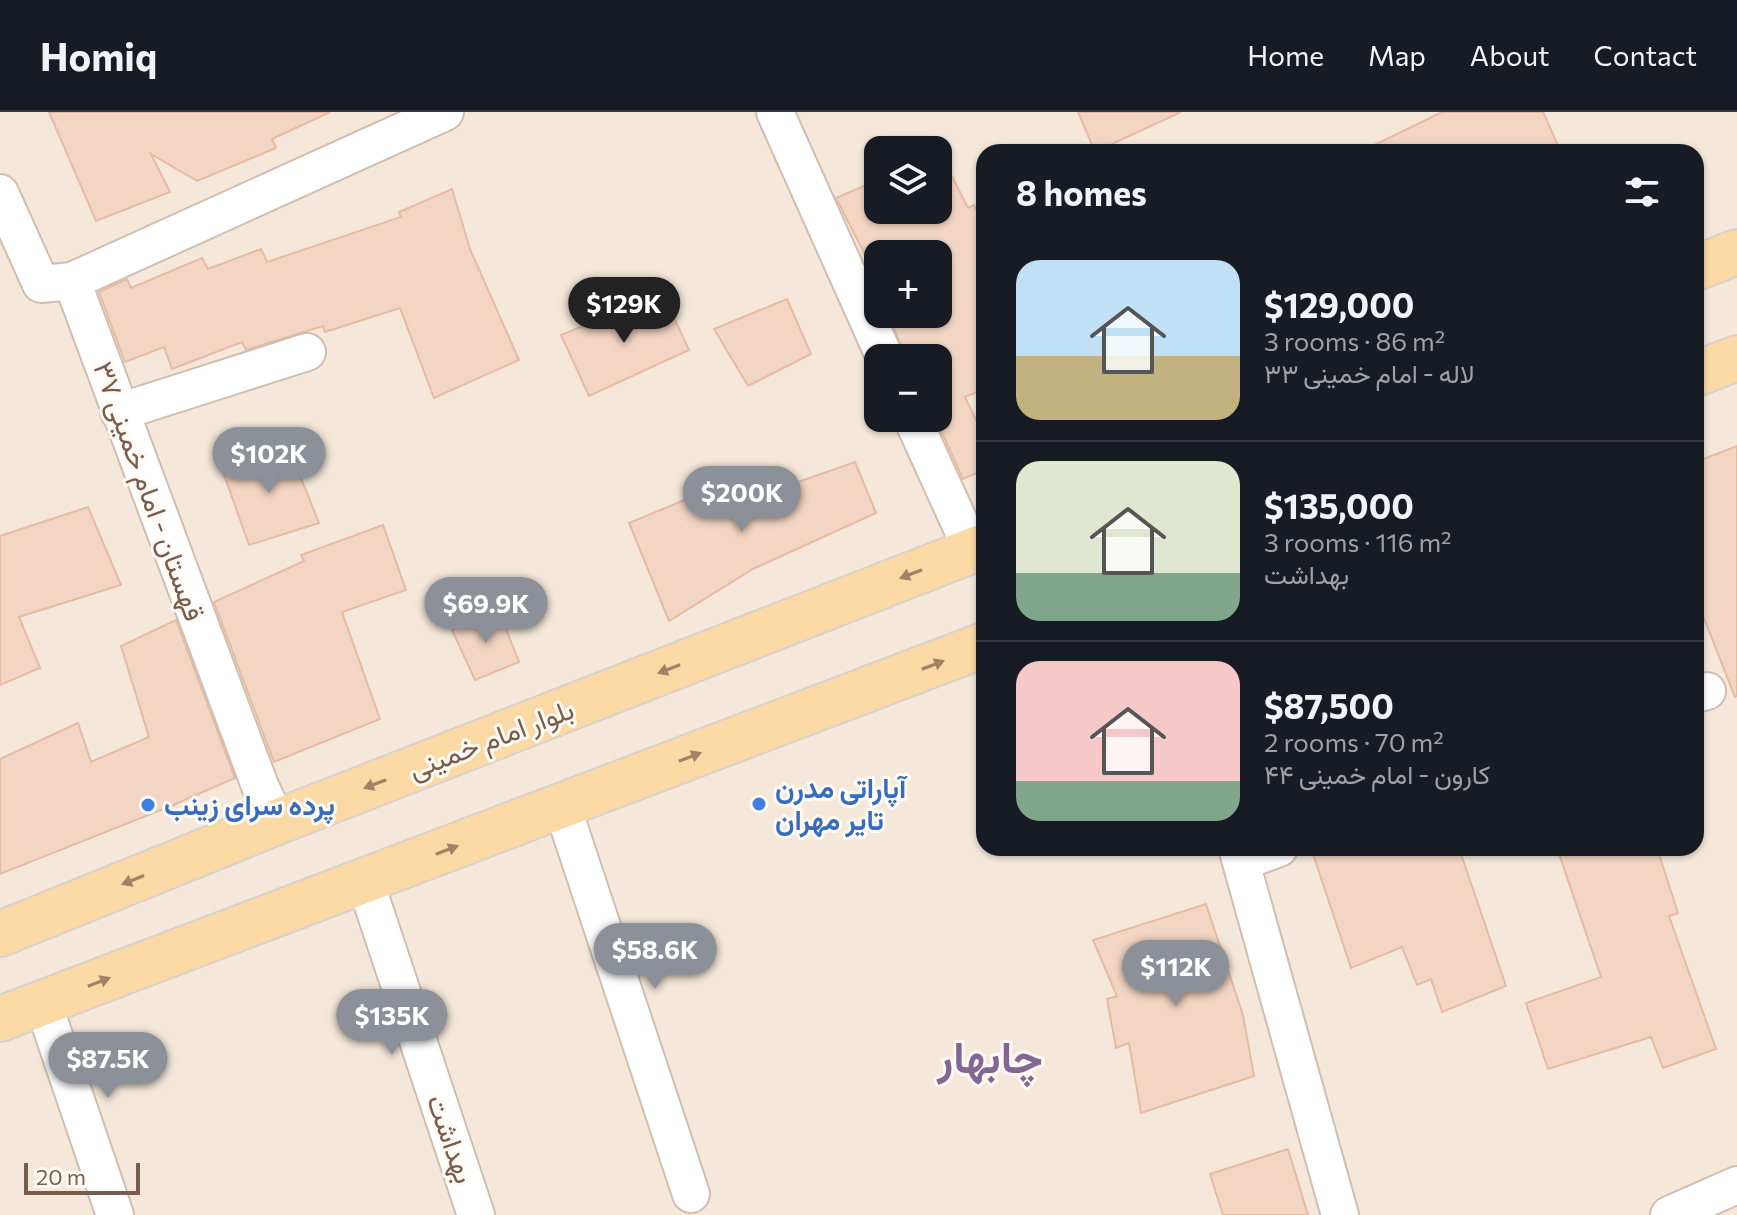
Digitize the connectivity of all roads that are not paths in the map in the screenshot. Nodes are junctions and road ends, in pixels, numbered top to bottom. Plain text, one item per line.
1 (445, 112) edge
2 (775, 112) edge
3 (0, 193) edge
4 (1737, 252) edge
5 (1704, 265) edge
6 (72, 281) junction
7 (879, 344) edge
8 (307, 352) dead end
9 (1737, 358) edge
10 (1704, 371) edge
11 (119, 412) junction
12 (919, 432) edge
13 (976, 544) edge
14 (976, 549) edge
15 (976, 648) edge
16 (562, 806) junction
17 (277, 822) junction
18 (1239, 856) edge
19 (365, 881) junction
20 (0, 934) edge
21 (43, 1003) junction
22 (0, 1019) edge
23 (1737, 1185) edge
24 (691, 1194) dead end
25 (115, 1215) edge
26 (476, 1215) edge
27 (1340, 1215) edge
28 (1669, 1215) edge

1 - 6 street
2 - 7 street
3 - 6 street
4 - 5 main road
6 - 11 street, قهستان - امام خمینی ۳۷
8 - 11 street
9 - 10 main road
11 - 17 street, قهستان - امام خمینی ۳۷
12 - 13 street
14 -> 17 main road, بلوار امام خمینی
16 -> 15 main road
19 -> 16 main road
16 - 24 street
17 -> 20 main road, بلوار امام خمینی
18 - 27 street
21 -> 19 main road
19 - 26 street, بهداشت
21 - 22 main road
21 - 25 street
23 - 28 street

